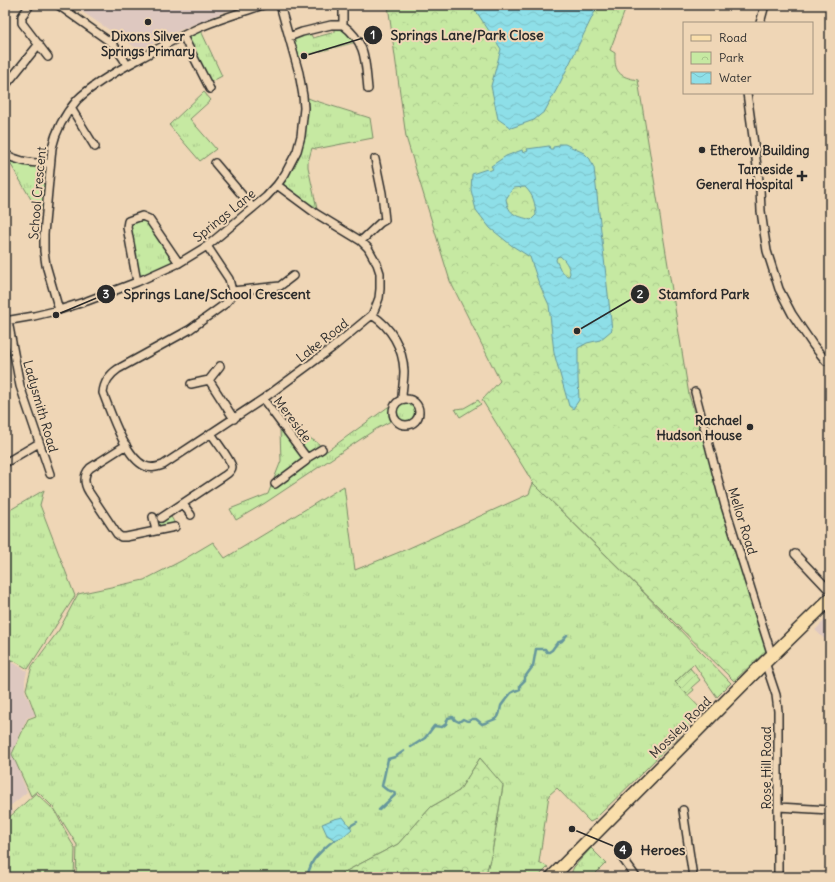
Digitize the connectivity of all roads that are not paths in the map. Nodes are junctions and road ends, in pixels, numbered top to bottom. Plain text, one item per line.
1 (30, 5) edge
2 (58, 5) edge
3 (263, 5) edge
4 (280, 5) edge
5 (343, 5) edge
6 (766, 5) edge
7 (760, 22) edge
8 (343, 25) junction
9 (183, 36) junction
10 (290, 37) junction
11 (39, 44) junction
12 (48, 57) dead end
13 (127, 65) junction
14 (5, 86) edge
15 (210, 89) dead end
16 (368, 89) dead end
17 (747, 94) edge
18 (71, 108) junction
19 (95, 147) dead end
20 (5, 154) edge
21 (376, 158) dead end
22 (50, 163) junction
23 (215, 163) dead end
24 (276, 185) junction
25 (253, 208) junction
26 (361, 241) junction
27 (207, 246) junction
28 (179, 263) junction
29 (293, 276) dead end
30 (136, 282) junction
31 (232, 290) junction
32 (59, 310) junction
33 (372, 315) junction
34 (6, 321) edge
35 (828, 360) edge
36 (220, 366) dead end
37 (209, 380) junction
38 (191, 384) dead end
39 (695, 392) dead end
40 (263, 399) junction
41 (402, 399) dead end
42 (234, 419) junction
43 (211, 433) junction
44 (39, 443) junction
45 (126, 446) junction
46 (322, 449) dead end
47 (307, 458) junction
48 (5, 463) edge
49 (50, 474) dead end
50 (275, 484) dead end
51 (183, 504) junction
52 (191, 515) dead end
53 (153, 517) dead end
54 (161, 518) dead end
55 (176, 527) dead end
56 (156, 531) junction
57 (795, 554) dead end
58 (830, 591) edge
59 (830, 599) edge
60 (769, 659) junction
61 (778, 806) junction
62 (683, 810) dead end
63 (830, 810) edge
64 (623, 859) dead end
65 (552, 877) edge
66 (636, 877) edge
67 (693, 877) edge
68 (778, 877) edge

1 - 11 street
2 - 13 street
3 - 9 street, School Crescent
4 - 10 street, Springs Lane
5 - 8 street
6 - 7 street
8 - 10 street
8 - 16 street
9 - 13 street, School Crescent
9 - 15 street
10 - 24 street, Springs Lane
11 - 12 street
11 - 14 street
13 - 18 street, School Crescent
17 - 35 street
18 - 19 street
18 - 22 street, School Crescent
20 - 22 street
21 - 26 street
22 - 32 street, School Crescent
23 - 25 street
24 - 25 street, Springs Lane
24 - 26 street, Lake Road
25 - 27 street, Springs Lane
26 - 33 street, Lake Road
27 - 28 street, Springs Lane
27 - 31 street
28 - 30 street, Springs Lane
28 - 30 street
29 - 31 street
30 - 32 street, Springs Lane
31 - 45 street, Lake Road
32 - 34 street, Springs Lane
33 - 40 street, Lake Road
33 - 41 street
34 - 44 street, Ladysmith Road
36 - 37 street
37 - 38 street
37 - 42 street
39 - 60 street, Mellor Road
40 - 42 street, Lake Road
40 - 47 street, Mereside
42 - 43 street, Lake Road
43 - 45 street, Lake Road
43 - 51 street
44 - 48 street
44 - 49 street, Ladysmith Road
45 - 56 street
46 - 47 street
47 - 50 street, Mereside
51 - 52 street
51 - 54 street
53 - 56 street
55 - 56 street
57 - 58 street
59 - 60 main road, Mossley Road
60 - 61 street, Rose Hill Road
60 - 65 main road, Mossley Road
61 - 63 street
61 - 68 street, Rose Hill Road
62 - 67 street
64 - 66 street

